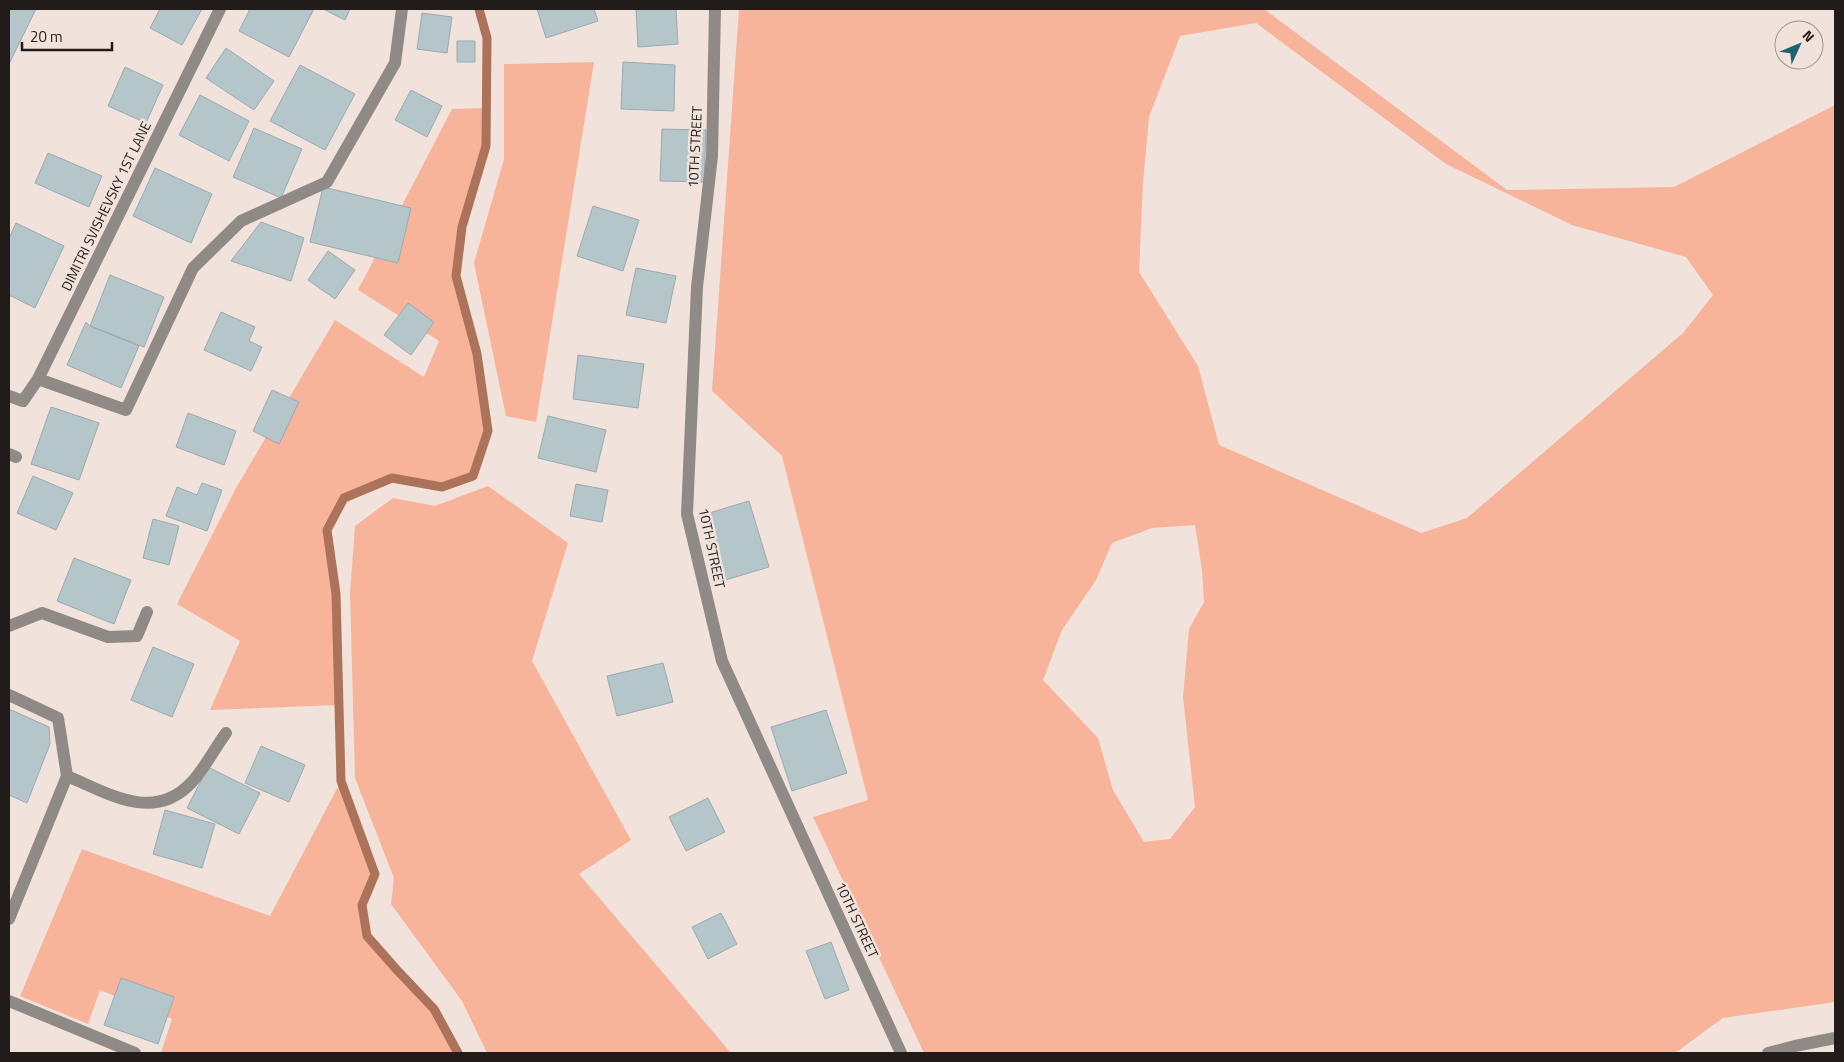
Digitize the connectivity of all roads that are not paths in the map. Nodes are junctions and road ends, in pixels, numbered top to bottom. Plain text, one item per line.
1 (220, 9) edge
2 (402, 9) edge
3 (714, 9) edge
4 (38, 379) junction
5 (9, 396) edge
6 (147, 612) dead end
7 (9, 626) edge
8 (9, 696) edge
9 (226, 733) dead end
10 (67, 776) junction
11 (9, 919) edge
12 (9, 1001) edge
13 (1835, 1038) edge
14 (135, 1053) edge
15 (901, 1053) edge
16 (1768, 1053) edge

1 - 4 street, DIMITRI SVISHEVSKY 1ST LANE
2 - 4 street
3 - 15 street, 10TH STREET
4 - 5 street, DIMITRI SVISHEVSKY 1ST LANE
6 - 7 street
8 - 10 street
9 - 10 street
10 - 11 street
12 - 14 street
13 - 16 street

